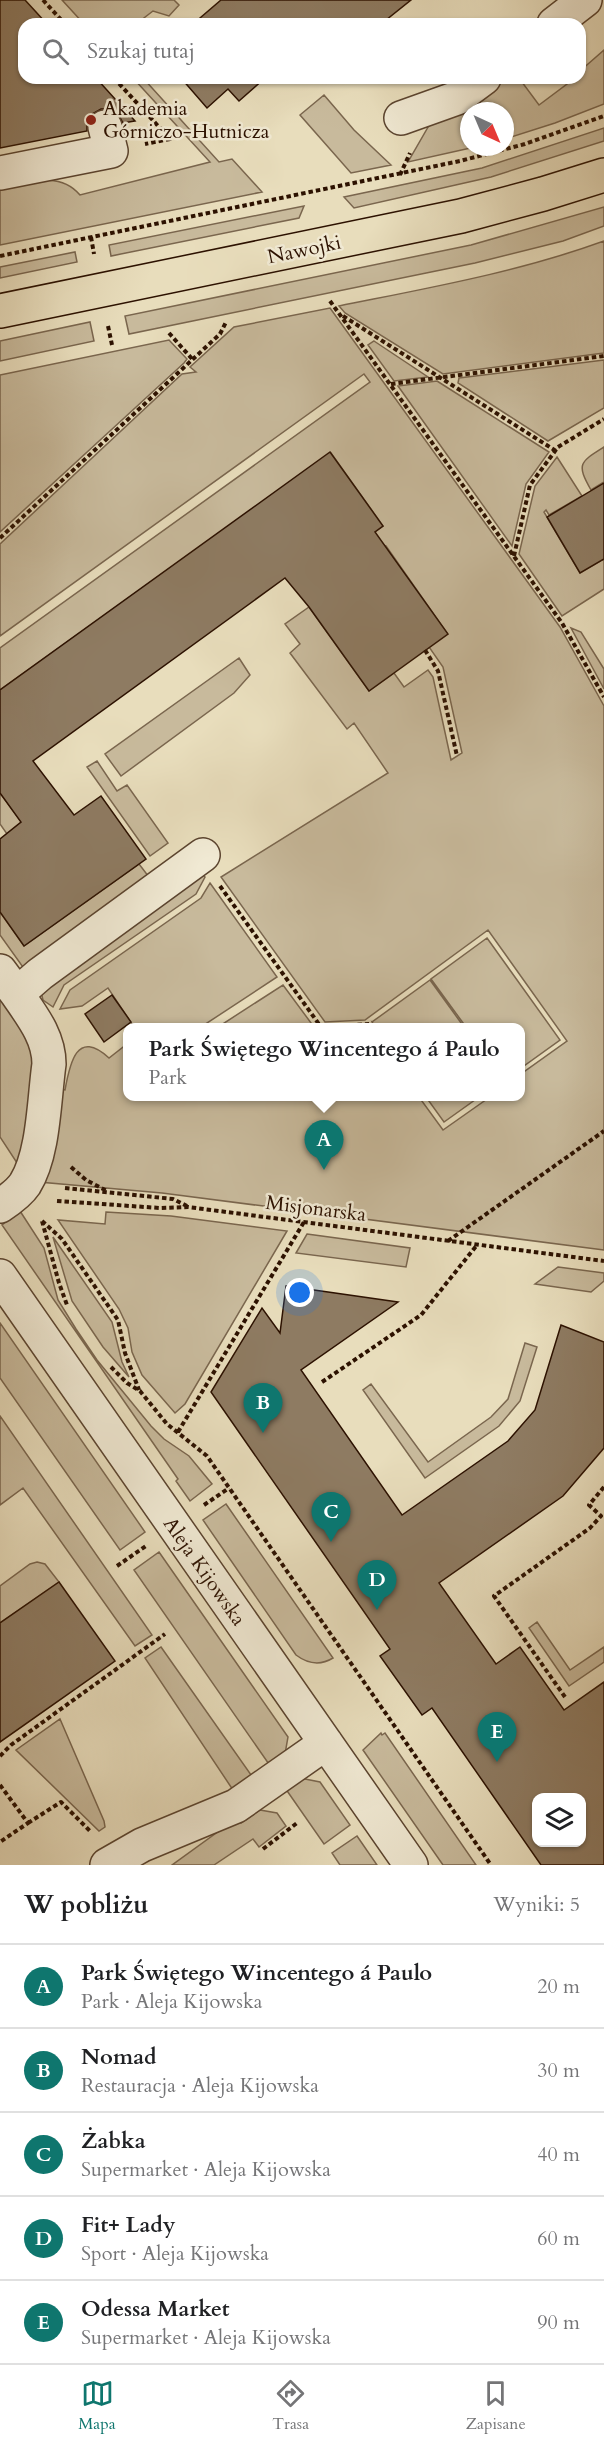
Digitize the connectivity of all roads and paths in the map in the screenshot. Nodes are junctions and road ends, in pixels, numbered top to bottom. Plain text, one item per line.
1 (44, 0) edge
2 (585, 0) edge
3 (60, 18) edge
4 (562, 18) edge
5 (476, 84) edge
6 (604, 116) edge
7 (401, 118) dead end
8 (105, 127) dead end
9 (411, 150) dead end
10 (0, 173) edge
11 (400, 175) junction
12 (604, 175) edge
13 (91, 237) junction
14 (0, 256) edge
15 (95, 262) dead end
16 (330, 301) dead end
17 (0, 311) edge
18 (340, 315) junction
19 (106, 316) dead end
20 (226, 322) dead end
21 (170, 333) dead end
22 (112, 345) dead end
23 (604, 356) edge
24 (193, 360) junction
25 (441, 377) junction
26 (391, 384) junction
27 (604, 419) edge
28 (556, 451) junction
29 (0, 538) edge
30 (514, 556) junction
31 (425, 650) dead end
32 (604, 698) edge
33 (457, 756) dead end
34 (211, 869) joint
35 (8, 982) edge
36 (318, 1023) edge
37 (604, 1131) edge
38 (87, 1190) dead end
39 (56, 1201) dead end
40 (0, 1206) edge
41 (188, 1207) junction
42 (304, 1222) junction
43 (448, 1241) junction
44 (477, 1245) junction
45 (604, 1261) edge
46 (0, 1276) edge
47 (72, 1312) dead end
48 (108, 1363) dead end
49 (322, 1382) dead end
50 (140, 1391) junction
51 (177, 1432) junction
52 (604, 1487) edge
53 (229, 1488) junction
54 (196, 1510) dead end
55 (152, 1541) dead end
56 (117, 1566) dead end
57 (165, 1634) dead end
58 (565, 1697) dead end
59 (326, 1743) junction
60 (0, 1756) edge
61 (0, 1785) edge
62 (28, 1823) junction
63 (297, 1823) dead end
64 (0, 1842) edge
65 (263, 1849) dead end
66 (110, 1863) edge
67 (411, 1865) edge
68 (491, 1865) edge

1 - 3 path
2 - 4 street
5 - 7 street
6 - 11 path
8 - 10 street
9 - 11 path
11 - 13 path
12 - 17 main road, Nawojki
13 - 14 path
13 - 15 path
16 - 18 path
18 - 25 path
18 - 26 path
19 - 22 path
20 - 24 path
21 - 24 path
23 - 25 path
24 - 29 path
25 - 26 path
25 - 28 path
26 - 30 path
27 - 28 path
28 - 30 path
30 - 32 path
31 - 33 path
34 - 35 street
34 - 36 path
35 - 40 street
37 - 43 path
38 - 41 path
39 - 41 path, Misjonarska
41 - 42 path, Misjonarska
42 - 43 path, Misjonarska
42 - 51 path
43 - 44 path, Misjonarska
44 - 45 path, Misjonarska
44 - 49 path
46 - 59 street, Aleja Kijowska
47 - 50 path
48 - 50 path
50 - 51 path
51 - 53 path
52 - 58 path
53 - 54 path
53 - 68 path
55 - 56 path
57 - 60 path
59 - 66 street
59 - 67 street, Aleja Kijowska
61 - 62 path
62 - 64 path
62 - 66 path
63 - 65 path

